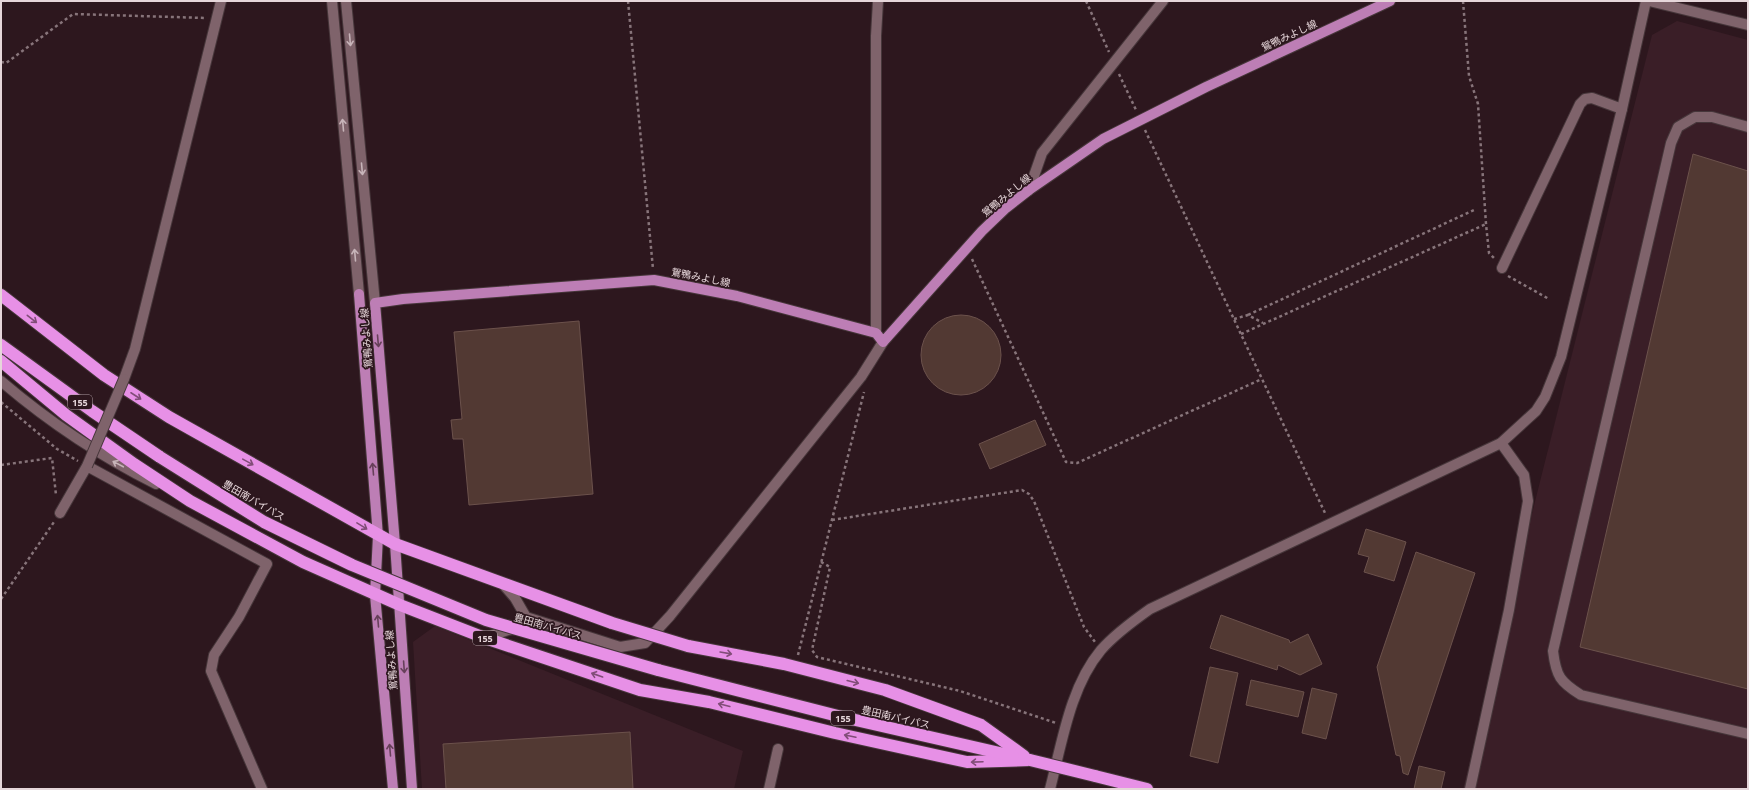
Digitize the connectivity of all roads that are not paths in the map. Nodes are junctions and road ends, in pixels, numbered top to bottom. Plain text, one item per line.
1 (221, 1) edge
2 (332, 1) edge
3 (346, 1) edge
4 (878, 1) edge
5 (1164, 1) edge
6 (1390, 1) edge
7 (1646, 1) edge
8 (1649, 1) edge
9 (1748, 25) edge
10 (1622, 109) junction
11 (1748, 126) edge
12 (1029, 190) junction
13 (1502, 268) road end
14 (359, 294) joint
15 (1, 295) edge
16 (375, 303) junction
17 (876, 333) junction
18 (883, 342) junction
19 (1, 345) edge
20 (1, 361) edge
21 (1, 381) edge
22 (1501, 443) junction
23 (87, 466) junction
24 (190, 501) junction
25 (60, 513) road end
26 (378, 536) junction
27 (395, 544) junction
28 (502, 583) junction
29 (375, 595) junction
30 (400, 605) junction
31 (546, 624) junction
32 (486, 638) junction
33 (1748, 734) edge
34 (778, 749) dead end
35 (1030, 760) junction
36 (262, 789) edge
37 (393, 789) edge
38 (412, 789) edge
39 (769, 789) edge
40 (1050, 789) edge
41 (1147, 789) edge
42 (1470, 789) edge

1 - 23 street, bridge
14 -> 2 street
3 -> 16 street
4 - 17 street
5 - 12 street
6 - 12 main road, 鴛鴨みよし線
7 - 10 street
8 - 9 street
10 - 13 street
10 - 22 street
11 - 33 street
12 - 18 main road, 鴛鴨みよし線
26 -> 14 main road, 鴛鴨みよし線
15 -> 26 highway, 155
16 - 17 main road, 鴛鴨みよし線
16 -> 27 main road, 鴛鴨みよし線
17 - 18 main road
18 - 31 street
19 - 35 highway, 豊田南バイパス / 155, bridge
20 - 24 highway, 155
24 -> 21 street
22 - 40 street
22 - 42 street
23 - 25 street
23 - 36 street
24 - 29 highway, 155
26 - 27 highway, 155
26 - 29 main road, 鴛鴨みよし線
27 - 28 highway, 155
27 - 30 main road, 鴛鴨みよし線
28 - 31 street
28 -> 35 highway, 155, bridge
29 - 30 highway, 155
37 -> 29 main road, 鴛鴨みよし線
30 - 32 highway, 155
30 -> 38 main road, 鴛鴨みよし線
31 - 32 street
35 -> 32 highway, 155
34 - 39 street
35 - 41 highway, 豊田南バイパス / 155, bridge

